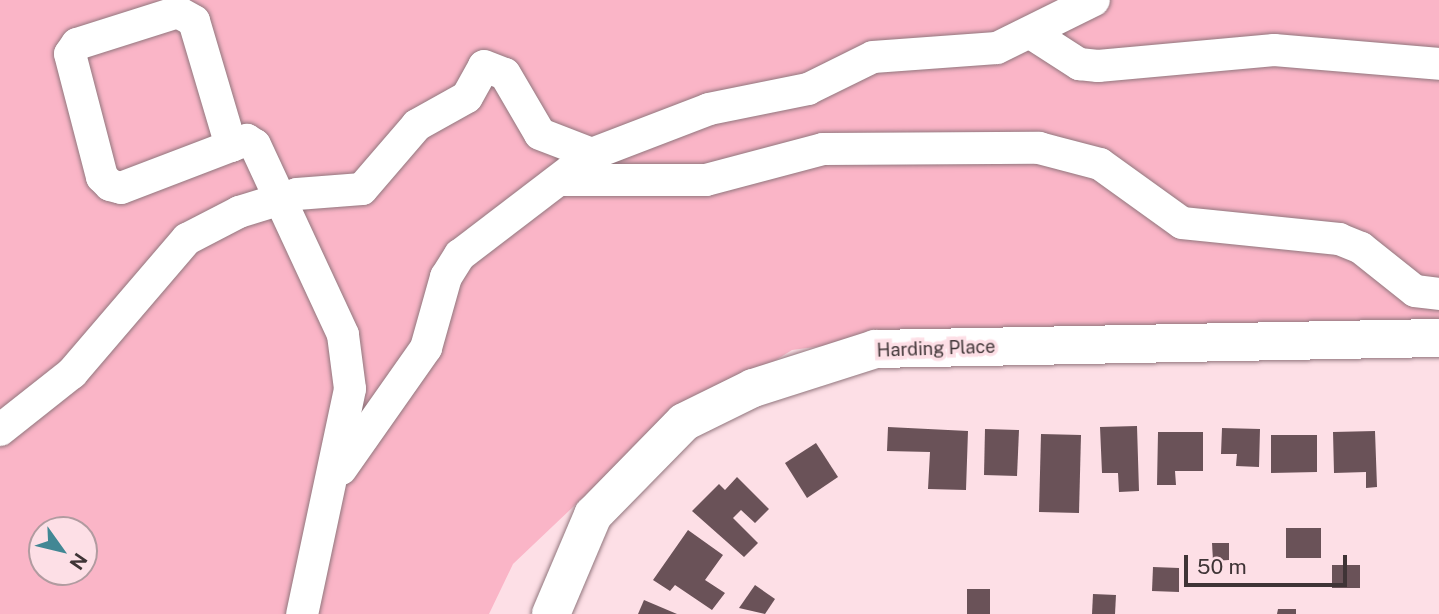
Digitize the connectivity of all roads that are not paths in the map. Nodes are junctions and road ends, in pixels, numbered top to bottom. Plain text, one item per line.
1 (1094, 0) edge
2 (1034, 35) junction
3 (1439, 64) edge
4 (232, 146) junction
5 (593, 154) junction
6 (562, 180) junction
7 (279, 200) junction
8 (1439, 294) edge
9 (1439, 338) edge
10 (0, 430) edge
11 (336, 476) junction
12 (302, 614) edge
13 (551, 614) edge

1 - 2 lane
2 - 3 lane
2 - 5 lane
4 - 4 lane
4 - 7 lane
5 - 6 lane
5 - 7 lane
6 - 8 lane
6 - 11 lane
7 - 10 lane
7 - 11 lane
9 - 13 main road, Harding Place
11 - 12 lane

